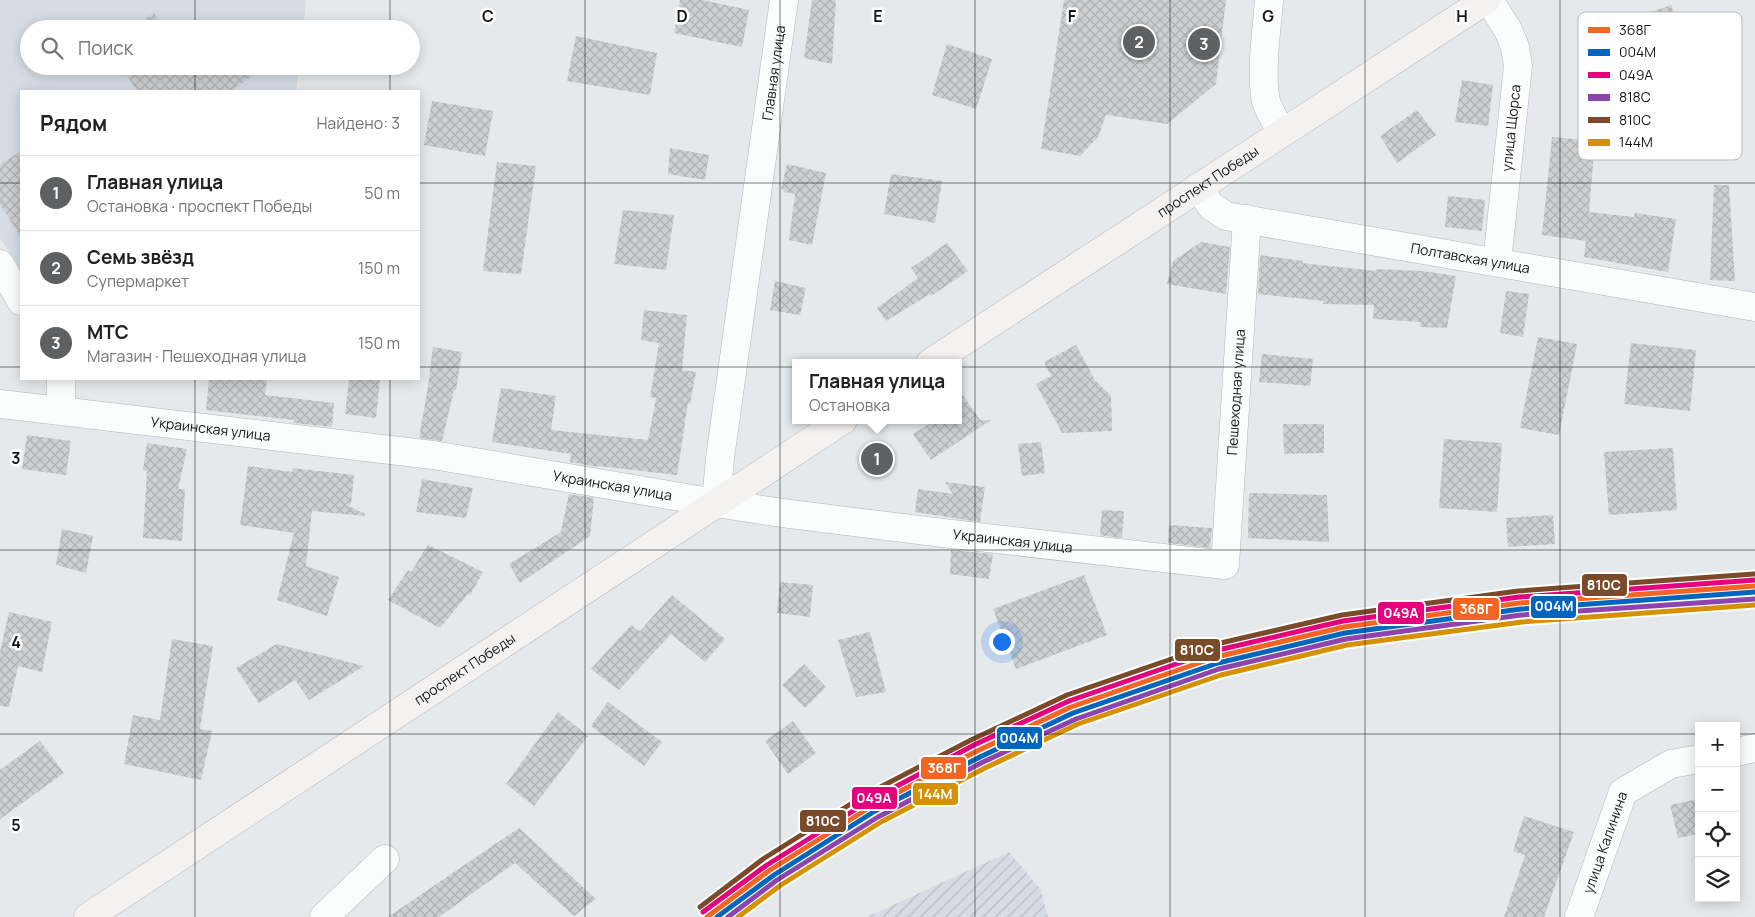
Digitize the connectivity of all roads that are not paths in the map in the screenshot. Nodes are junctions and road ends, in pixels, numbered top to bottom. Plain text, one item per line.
1 (784, 0) edge
2 (1269, 0) edge
3 (1488, 0) edge
4 (1282, 132) junction
5 (1198, 187) junction
6 (1247, 219) junction
7 (1497, 262) junction
8 (0, 264) edge
9 (20, 299) edge
10 (1755, 307) edge
11 (936, 359) edge
12 (60, 380) edge
13 (0, 404) edge
14 (61, 410) junction
15 (836, 424) edge
16 (716, 503) junction
17 (1225, 565) joint
18 (1755, 748) edge
19 (1740, 751) edge
20 (1695, 760) edge
21 (386, 860) dead end
22 (88, 917) edge
23 (324, 917) edge
24 (1580, 917) edge

1 - 16 street, Главная улица
2 - 4 street
3 - 4 main road, проспект Победы
3 - 7 street, улица Щорса
4 - 5 main road, проспект Победы
5 - 6 street, Полтавская улица
5 - 11 main road, проспект Победы
6 - 7 street, Полтавская улица
6 - 17 street, Пешеходная улица
7 - 10 street, Полтавская улица
8 - 9 street
12 - 14 street
13 - 14 street, Украинская улица
14 - 16 street, Украинская улица
15 - 16 main road, проспект Победы
16 - 17 street, Украинская улица
16 - 22 main road, проспект Победы
18 - 19 street
20 - 24 street, улица Калинина
21 - 23 street

